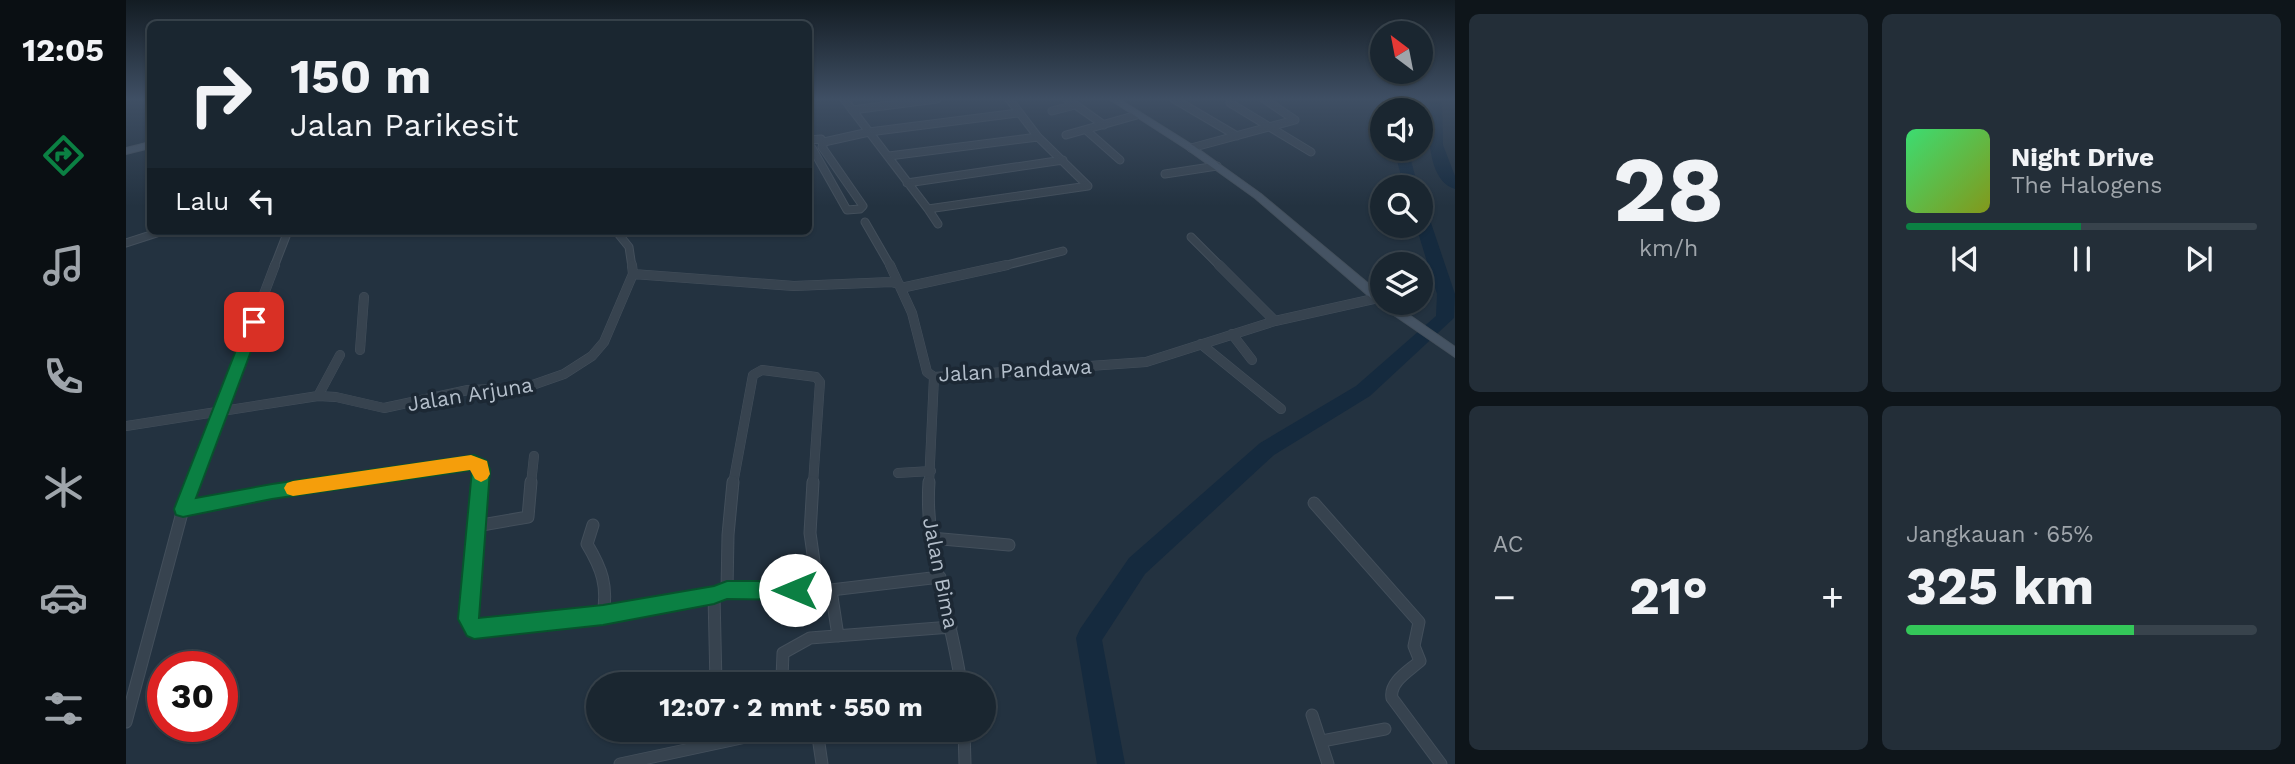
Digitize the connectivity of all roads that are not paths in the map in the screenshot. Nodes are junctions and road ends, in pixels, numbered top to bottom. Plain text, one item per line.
1 (859, 135) edge
2 (871, 135) edge
3 (1036, 135) edge
4 (1091, 135) edge
5 (1170, 135) edge
6 (1242, 135) edge
7 (1282, 135) edge
8 (1237, 136) joint
9 (1038, 137) junction
10 (812, 143) edge
11 (823, 144) junction
12 (812, 145) edge
13 (147, 146) edge
14 (1191, 148) junction
15 (126, 152) edge
16 (1311, 152) dead end
17 (889, 156) junction
18 (1063, 160) junction
19 (1120, 160) dead end
20 (1217, 166) junction
21 (1165, 174) dead end
22 (907, 183) junction
23 (854, 194) junction
24 (840, 196) junction
25 (928, 209) junction
26 (865, 222) dead end
27 (938, 224) dead end
28 (149, 235) edge
29 (287, 235) edge
30 (619, 235) edge
31 (1191, 237) dead end
32 (126, 243) edge
33 (1063, 251) dead end
34 (634, 274) junction
35 (900, 286) junction
36 (1370, 290) edge
37 (364, 297) dead end
38 (1370, 302) edge
39 (1402, 315) edge
40 (1275, 321) junction
41 (1232, 334) junction
42 (1201, 344) junction
43 (360, 350) dead end
44 (1454, 352) edge
45 (340, 355) dead end
46 (1252, 360) dead end
47 (934, 377) junction
48 (318, 396) junction
49 (1281, 408) dead end
50 (222, 411) junction
51 (126, 426) edge
52 (534, 456) dead end
53 (931, 471) junction
54 (898, 474) dead end
55 (1314, 503) dead end
56 (183, 509) junction
57 (593, 525) dead end
58 (476, 526) junction
59 (931, 538) junction
60 (1009, 545) dead end
61 (940, 577) junction
62 (727, 590) junction
63 (818, 590) junction
64 (831, 590) junction
65 (714, 595) junction
66 (603, 615) junction
67 (951, 627) junction
68 (838, 636) junction
69 (716, 672) edge
70 (782, 672) edge
71 (959, 672) edge
72 (1312, 715) dead end
73 (126, 722) edge
74 (1385, 729) dead end
75 (1322, 741) junction
76 (723, 742) edge
77 (819, 742) edge
78 (964, 742) edge
79 (620, 764) edge
80 (822, 764) edge
81 (965, 764) edge
82 (1328, 764) edge
83 (1441, 764) edge

1 - 11 street
2 - 17 street
3 - 9 street
4 - 19 street
5 - 14 street
6 - 8 street
7 - 16 street
8 - 14 street
9 - 17 street
9 - 18 street
10 - 11 street
11 - 23 street
12 - 24 street
13 - 15 street
14 - 20 street
17 - 22 street
18 - 22 street
18 - 25 street
20 - 21 street
20 - 36 street
22 - 25 street
23 - 24 street
23 - 24 street
25 - 27 street
26 - 35 street, Jalan Pandawa
28 - 32 street
29 - 50 street
30 - 34 street
31 - 40 street
33 - 35 street
34 - 35 street
34 - 48 street, Jalan Arjuna
35 - 47 street, Jalan Pandawa
37 - 43 street
38 - 40 street, Jalan Pandawa
39 - 44 street
40 - 41 street, Jalan Pandawa
41 - 42 street, Jalan Pandawa
41 - 46 street
42 - 47 street, Jalan Pandawa
42 - 49 street
45 - 48 street
47 - 53 street, Jalan Bima
48 - 50 street, Jalan Arjuna
50 - 51 street, Jalan Arjuna
50 - 56 street
52 - 58 street
53 - 54 street
53 - 59 street, Jalan Bima
55 - 83 street
56 - 58 street
56 - 73 street
57 - 66 street
58 - 66 street
59 - 60 street
59 - 61 street, Jalan Bima
61 - 64 street
61 - 67 street, Jalan Bima
62 - 63 street
62 - 63 street
62 - 65 street
63 - 64 street
64 - 68 street
65 - 66 street
65 - 69 street
67 - 68 street
67 - 71 street, Jalan Bima
68 - 70 street
72 - 75 street
74 - 75 street
75 - 82 street
76 - 79 street
77 - 80 street
78 - 81 street

